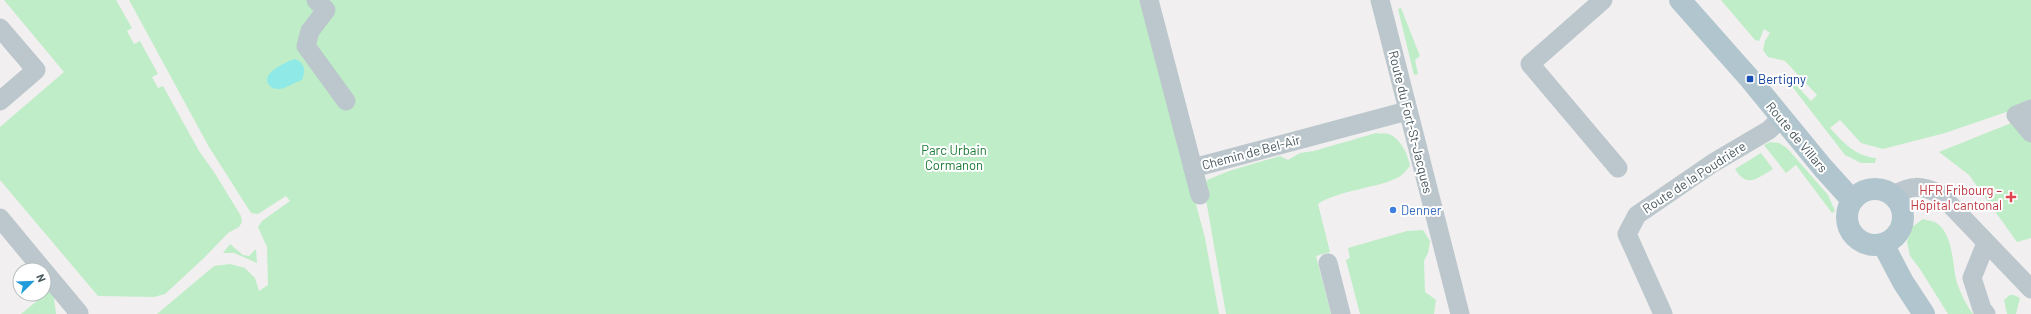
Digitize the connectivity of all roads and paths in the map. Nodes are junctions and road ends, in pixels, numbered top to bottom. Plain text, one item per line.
1 (316, 0) edge
2 (1149, 0) edge
3 (1380, 0) edge
4 (1603, 0) edge
5 (1680, 0) edge
6 (0, 28) edge
7 (346, 100) dead end
8 (0, 101) edge
9 (2031, 109) edge
10 (1408, 111) junction
11 (1782, 118) junction
12 (2031, 133) edge
13 (1193, 168) junction
14 (1618, 168) dead end
15 (1200, 195) dead end
16 (1893, 196) junction
17 (1852, 200) junction
18 (0, 218) edge
19 (1986, 243) junction
20 (1883, 244) junction
21 (37, 262) edge
22 (1328, 262) dead end
23 (52, 280) edge
24 (2031, 289) edge
25 (78, 314) edge
26 (1341, 314) edge
27 (1460, 314) edge
28 (1663, 314) edge
29 (1924, 314) edge
30 (1986, 314) edge

1 - 7 street
2 - 13 street, Chemin de Bel-Air
3 - 10 street, Route du Fort-St-Jacques
4 - 14 street
5 - 11 main road, Route de Villars
6 - 8 street
9 - 12 street
10 - 13 street, Chemin de Bel-Air
10 - 27 street, Route du Fort-St-Jacques
11 - 17 main road, Route de Villars
11 - 28 street, Route de la Poudrière
13 - 15 street
16 - 17 main road
16 - 19 street
16 - 20 main road
17 - 20 main road
18 - 21 street
19 - 24 street
19 - 30 street
20 - 29 main road
22 - 26 street
23 - 25 street

